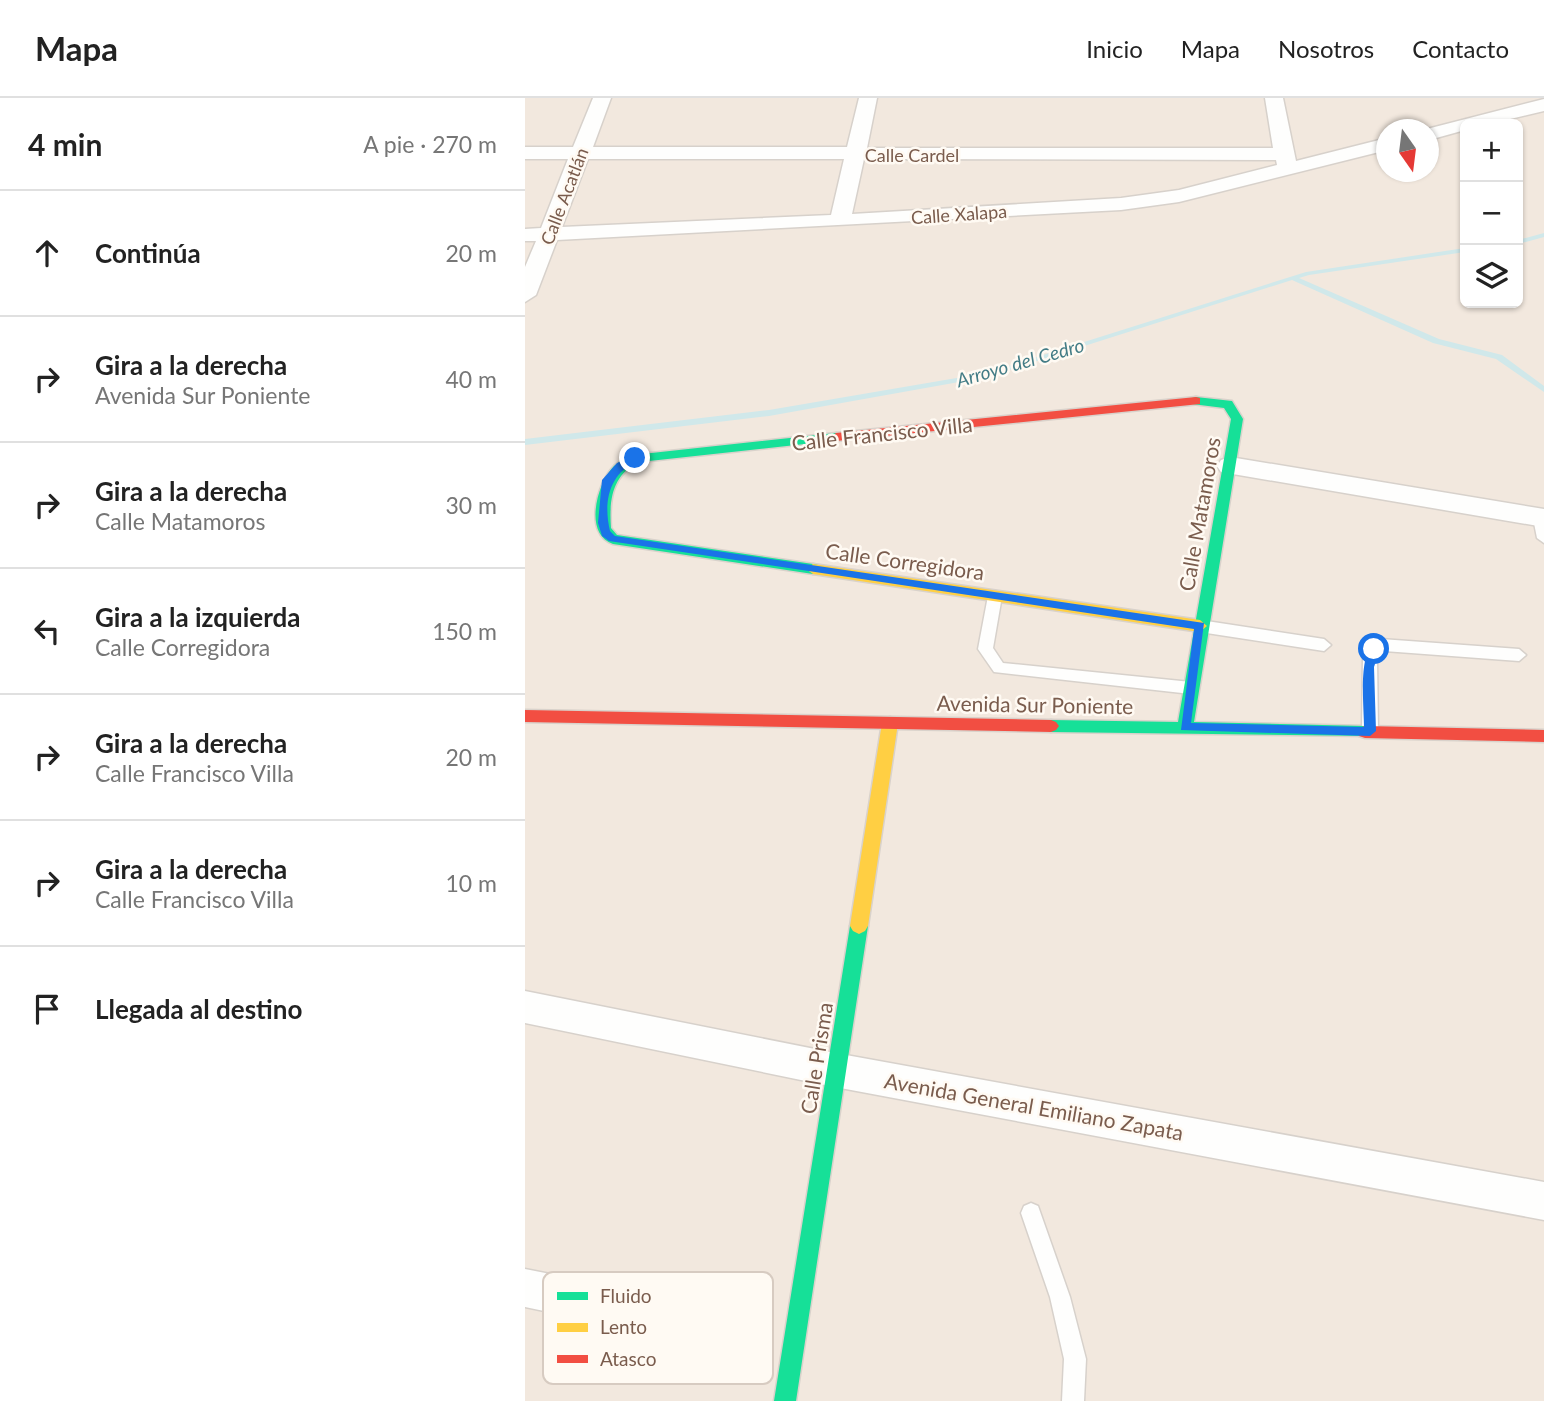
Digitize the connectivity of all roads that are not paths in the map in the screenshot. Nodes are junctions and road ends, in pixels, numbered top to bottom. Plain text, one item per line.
1 (602, 98) edge
2 (868, 98) edge
3 (1274, 98) edge
4 (1544, 104) edge
5 (1486, 119) edge
6 (1460, 126) edge
7 (1439, 131) edge
8 (1376, 146) edge
9 (525, 153) edge
10 (580, 153) junction
11 (857, 155) junction
12 (1286, 162) junction
13 (840, 221) junction
14 (525, 235) edge
15 (549, 235) junction
16 (525, 295) edge
17 (1218, 400) joint
18 (1230, 466) junction
19 (1543, 525) edge
20 (605, 533) joint
21 (995, 596) junction
22 (1200, 626) junction
23 (1324, 645) dead end
24 (1519, 655) dead end
25 (1191, 688) junction
26 (525, 716) edge
27 (890, 723) junction
28 (1185, 727) junction
29 (1370, 731) junction
30 (1544, 736) edge
31 (525, 1007) edge
32 (835, 1070) junction
33 (1544, 1201) edge
34 (1031, 1213) dead end
35 (525, 1288) edge
36 (543, 1292) edge
37 (785, 1401) edge
38 (1073, 1401) edge

1 - 10 street, Calle Acatlán
2 - 11 street
3 - 12 street
4 - 5 street
6 - 7 street
8 - 12 street, Calle Xalapa
9 - 10 street, Calle Cardel
10 - 11 street, Calle Cardel
10 - 15 street, Calle Acatlán
11 - 12 street, Calle Cardel
11 - 13 street
12 - 13 street, Calle Xalapa
13 - 15 street, Calle Xalapa
14 - 15 street, Calle Xalapa
15 - 16 street, Calle Acatlán
17 - 18 street, Calle Matamoros
17 - 20 street, Calle Francisco Villa
18 - 19 street
18 - 22 street, Calle Matamoros
20 - 21 street, Calle Corregidora
21 - 22 street, Calle Corregidora
21 - 25 lane
22 - 23 lane
22 - 25 street, Calle Matamoros
24 - 29 lane
25 - 28 street, Calle Matamoros
26 - 27 street, Avenida Sur Poniente
27 - 28 street, Avenida Sur Poniente
27 - 32 street, Calle Prisma
28 - 29 street, Avenida Sur Poniente
29 - 30 street, Avenida Sur Poniente
31 - 32 street, Avenida General Emiliano Zapata
32 - 33 street, Avenida General Emiliano Zapata
32 - 37 street, Calle Prisma
34 - 38 lane
35 - 36 street

